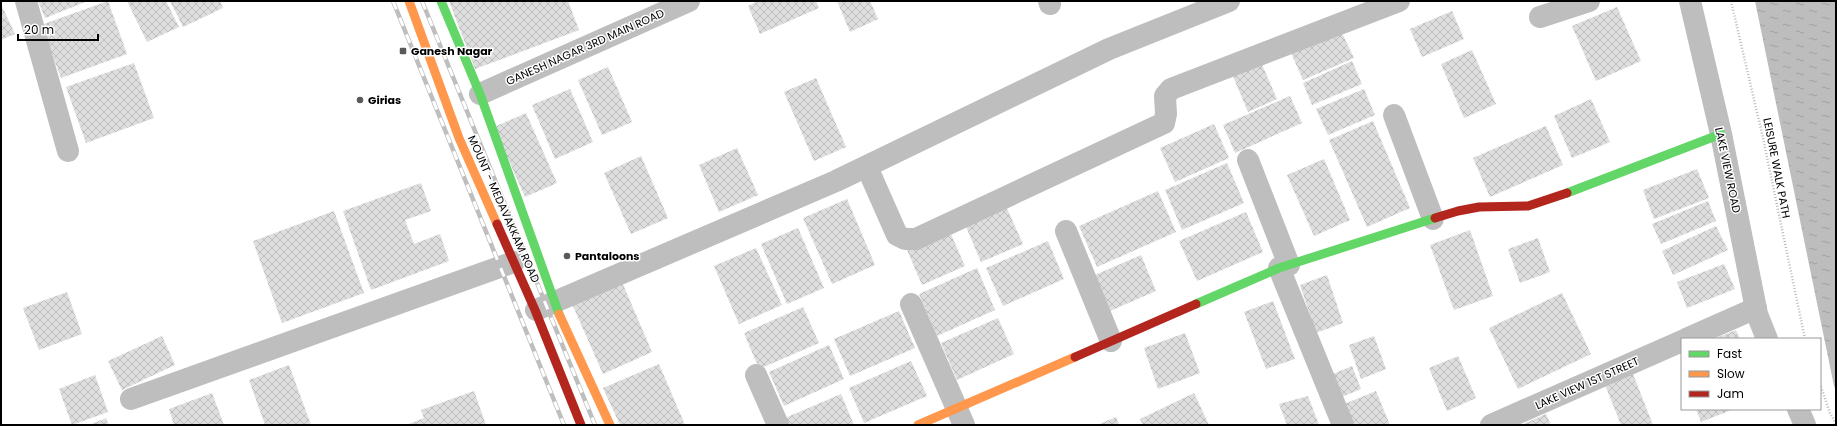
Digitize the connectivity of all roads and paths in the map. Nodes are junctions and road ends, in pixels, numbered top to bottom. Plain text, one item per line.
1 (26, 1) edge
2 (409, 1) edge
3 (441, 1) edge
4 (689, 1) edge
5 (1229, 1) edge
6 (1400, 1) edge
7 (1589, 1) edge
8 (1690, 1) edge
9 (1731, 1) edge
10 (1540, 17) dead end
11 (480, 94) junction
12 (1394, 115) dead end
13 (1720, 134) junction
14 (68, 151) dead end
15 (1248, 160) dead end
16 (867, 167) junction
17 (1433, 218) junction
18 (1066, 231) dead end
19 (514, 262) junction
20 (1284, 266) junction
21 (911, 304) dead end
22 (544, 306) junction
23 (1756, 308) junction
24 (1688, 338) edge
25 (1768, 338) edge
26 (1805, 338) edge
27 (1111, 341) junction
28 (1681, 341) edge
29 (756, 375) dead end
30 (1821, 387) edge
31 (132, 399) dead end
32 (1798, 410) edge
33 (960, 417) edge
34 (1836, 424) edge
35 (581, 425) edge
36 (610, 425) edge
37 (778, 425) edge
38 (918, 425) edge
39 (1343, 425) edge
40 (1491, 425) edge
41 (1805, 425) edge

1 - 14 street
2 - 19 main road, MOUNT - MEDAVAKKAM ROAD
3 - 11 main road, MOUNT - MEDAVAKKAM ROAD
4 - 11 street, GANESH NAGAR 3RD MAIN ROAD
5 - 16 street
6 - 16 street
7 - 10 street
8 - 13 street, LAKE VIEW ROAD
9 - 26 path, LEISURE WALK PATH
11 - 22 main road, MOUNT - MEDAVAKKAM ROAD
12 - 17 street
13 - 17 main road
13 - 23 street, LAKE VIEW ROAD
15 - 20 street
16 - 22 street
17 - 20 main road
18 - 27 street
19 - 22 main road, MOUNT - MEDAVAKKAM ROAD
19 - 31 street
20 - 27 main road
20 - 39 street
21 - 33 street
22 - 35 main road, MOUNT - MEDAVAKKAM ROAD
22 - 36 main road, MOUNT - MEDAVAKKAM ROAD
23 - 24 street
23 - 25 street, LAKE VIEW ROAD
27 - 33 main road
28 - 40 street, LAKE VIEW 1ST STREET
29 - 37 street
30 - 34 path
32 - 41 street
33 - 38 main road

